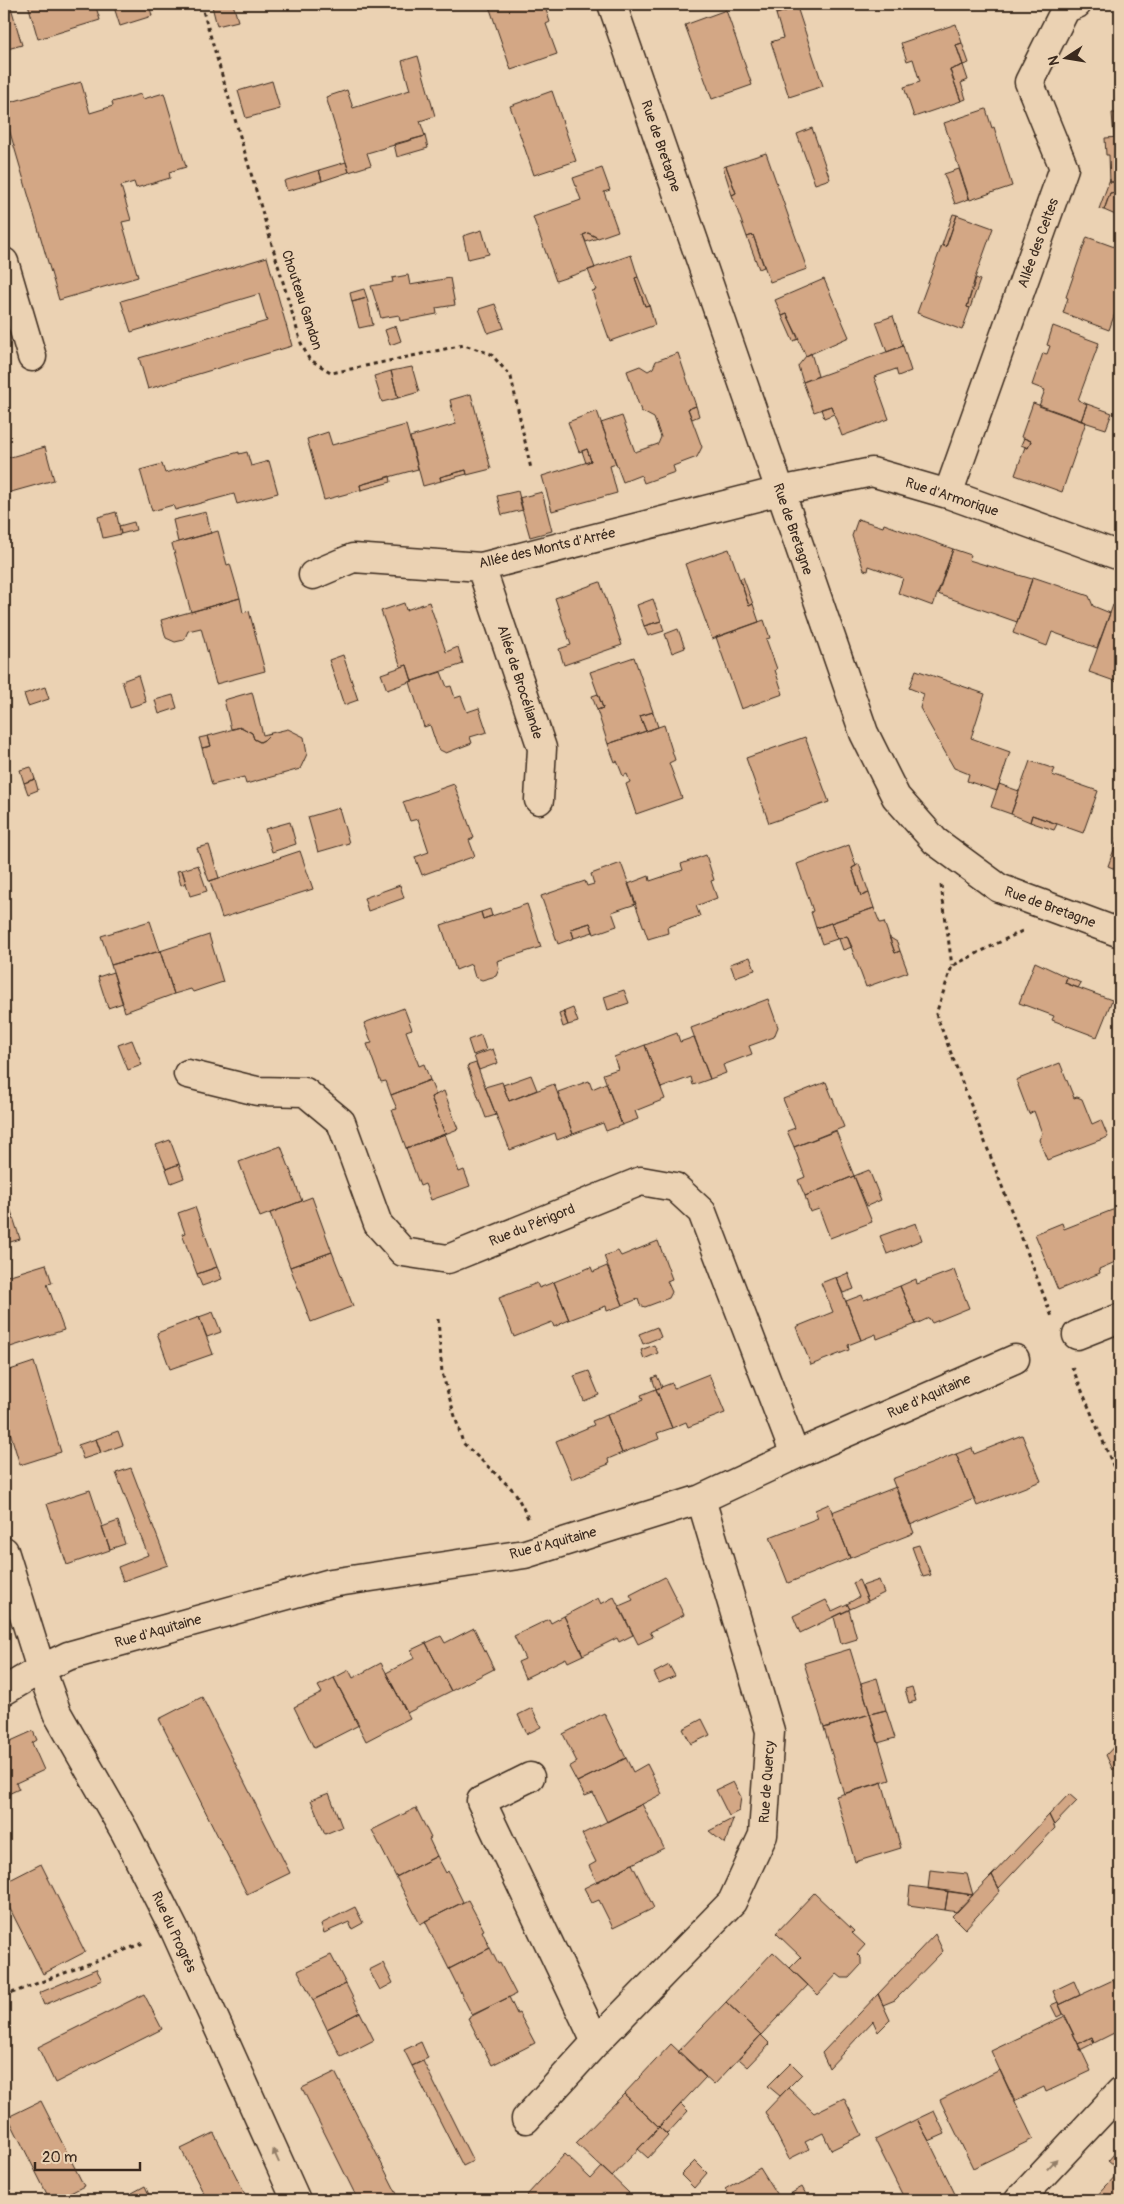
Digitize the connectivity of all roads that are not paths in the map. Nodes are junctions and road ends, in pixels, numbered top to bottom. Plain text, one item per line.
1 (612, 4) edge
2 (1077, 4) edge
3 (4, 262) edge
4 (32, 358) dead end
5 (780, 491) junction
6 (948, 494) junction
7 (1120, 556) edge
8 (481, 566) junction
9 (313, 574) dead end
10 (539, 800) dead end
11 (1120, 933) edge
12 (188, 1074) dead end
13 (1120, 1318) edge
14 (1073, 1346) road end
15 (1015, 1359) dead end
16 (796, 1455) junction
17 (701, 1500) junction
18 (4, 1552) edge
19 (41, 1669) junction
20 (4, 1691) edge
21 (530, 1777) dead end
22 (596, 2042) junction
23 (1120, 2092) edge
24 (526, 2119) dead end
25 (296, 2200) edge
26 (1019, 2200) edge

1 - 5 street, Rue de Bretagne
2 - 6 street, Allée des Celtes
3 - 4 street
5 - 6 street, Rue d'Armorique
5 - 8 street, Allée des Monts d'Arrée
5 - 11 street, Rue de Bretagne
6 - 7 street, Rue d'Armorique
8 - 9 street, Allée des Monts d'Arrée
8 - 10 street, Allée de Brocéliande
12 - 16 street, Rue du Périgord
13 - 14 street
15 - 16 street, Rue d'Aquitaine
16 - 17 street, Rue d'Aquitaine
17 - 19 street, Rue d'Aquitaine
17 - 22 street, Rue de Quercy
18 - 19 street, Rue du Progrès
19 - 20 street, Rue d'Aquitaine
25 -> 19 street, Rue du Progrès
21 - 22 street
22 - 24 street, Rue de Quercy
26 -> 23 street

